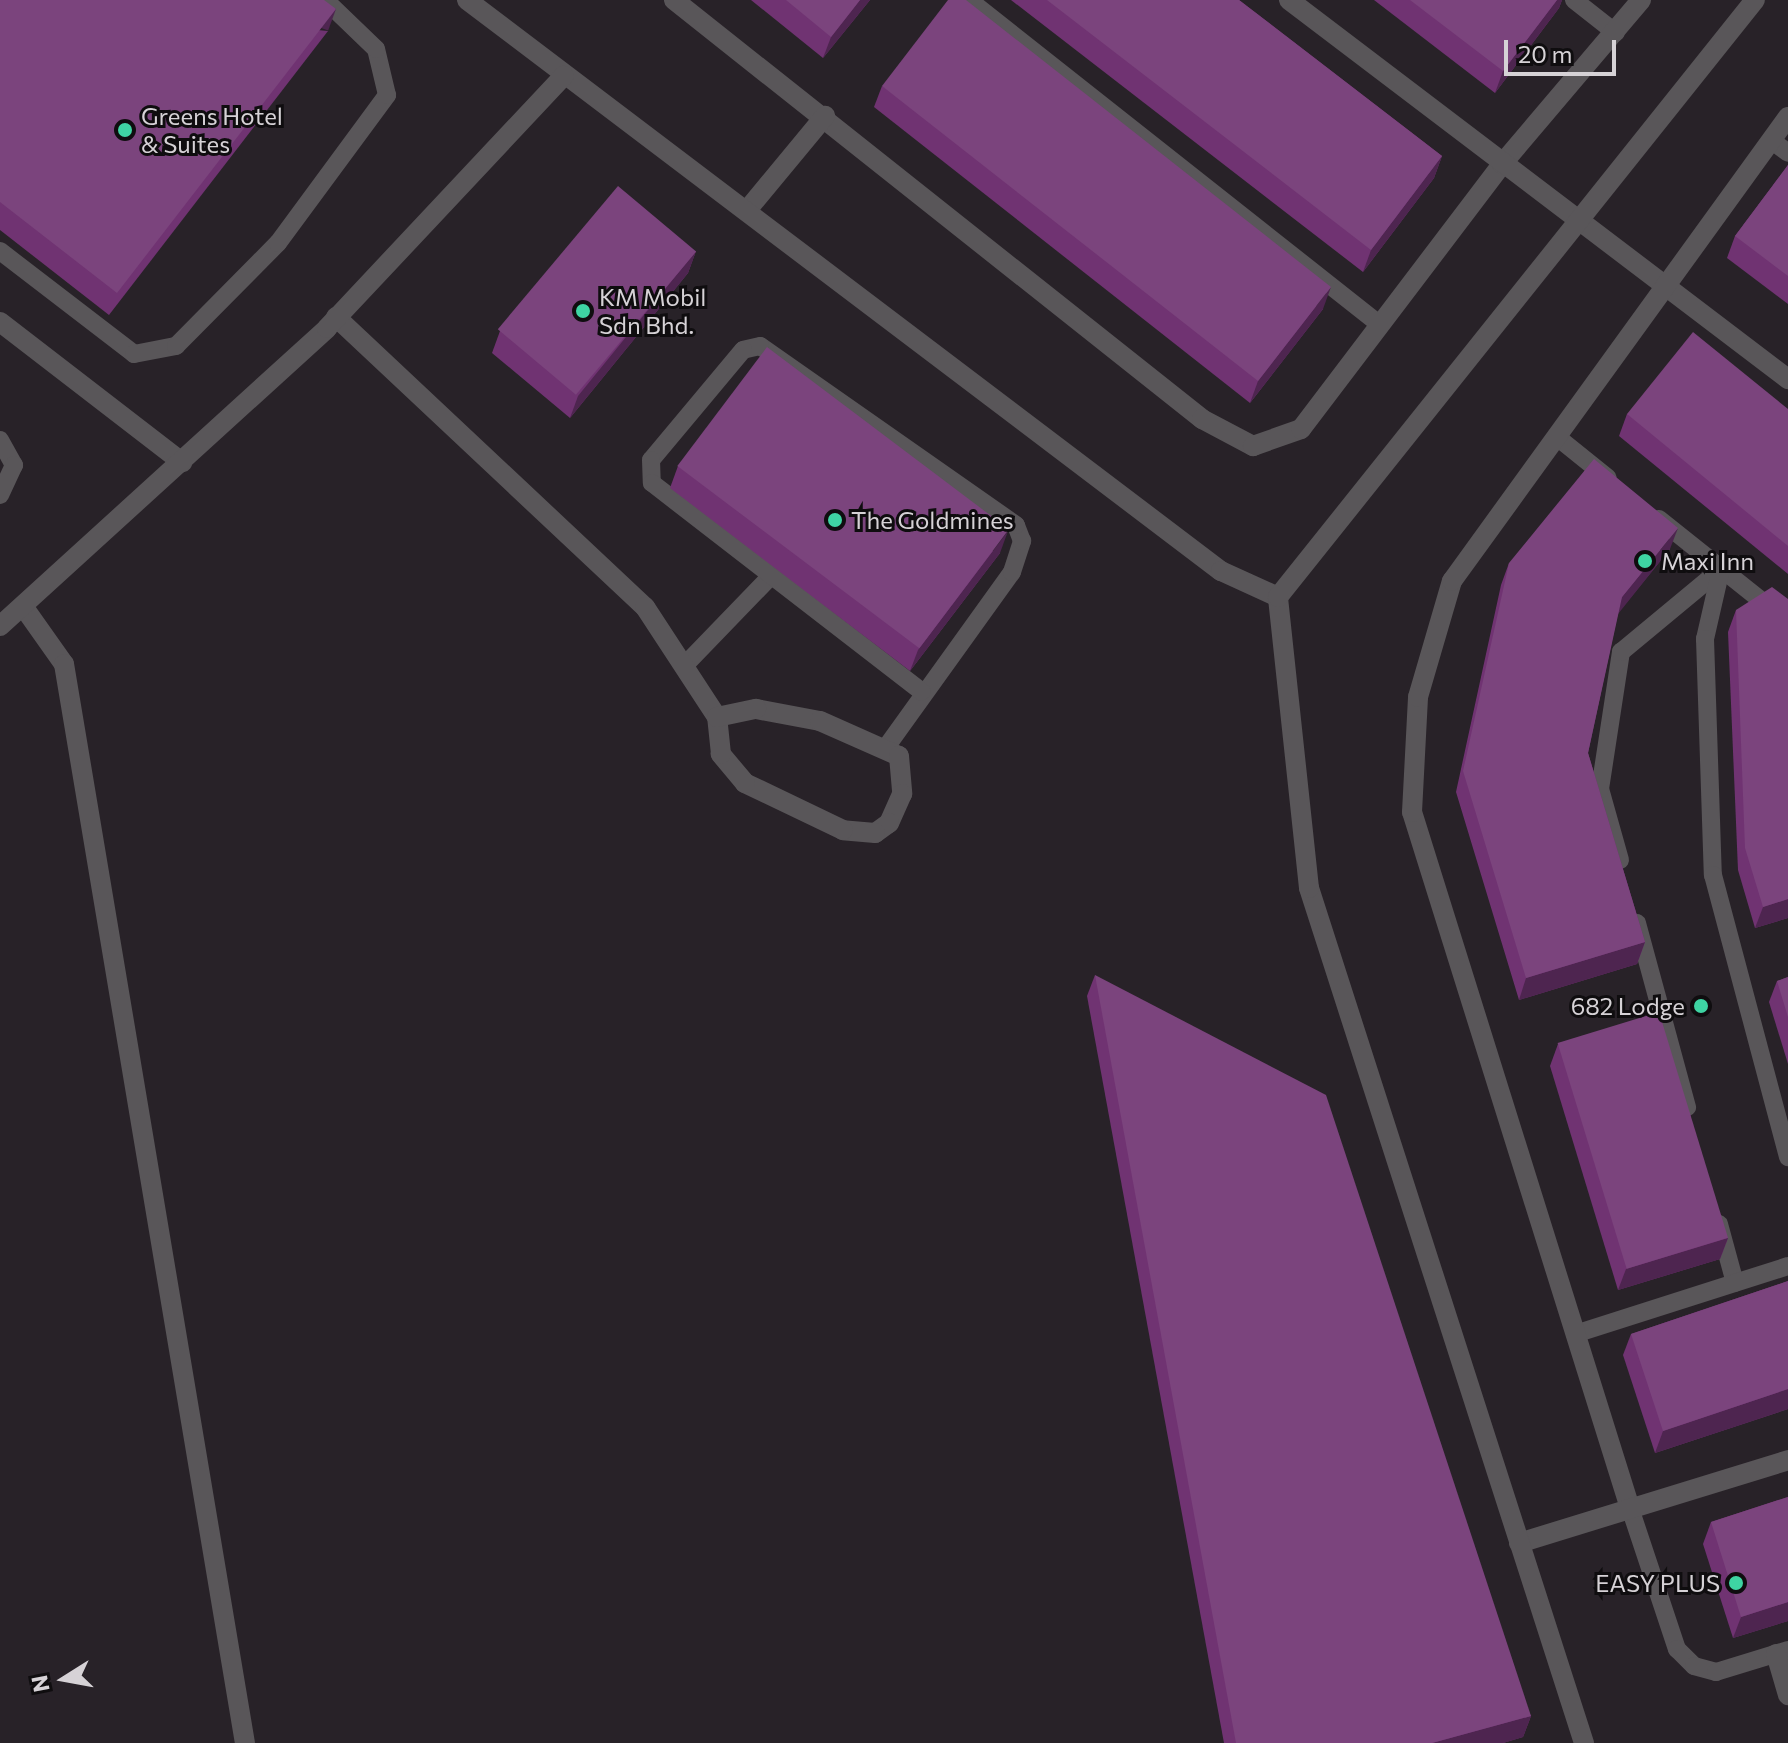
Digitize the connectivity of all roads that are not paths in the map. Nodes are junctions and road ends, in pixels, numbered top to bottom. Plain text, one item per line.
1 (325, 0) edge
2 (467, 0) edge
3 (674, 0) edge
4 (969, 0) edge
5 (1289, 0) edge
6 (1574, 0) edge
7 (1641, 0) edge
8 (1755, 0) edge
9 (1616, 33) junction
10 (564, 76) junction
11 (825, 116) junction
12 (1788, 117) edge
13 (1771, 140) junction
14 (1788, 153) edge
15 (1502, 164) junction
16 (748, 209) junction
17 (1582, 224) junction
18 (0, 251) edge
19 (1668, 289) junction
20 (336, 317) junction
21 (0, 322) edge
22 (1379, 324) junction
23 (1788, 379) edge
24 (1557, 437) junction
25 (0, 440) edge
26 (182, 462) junction
27 (0, 495) edge
28 (1721, 569) junction
29 (769, 578) junction
30 (1278, 597) junction
31 (25, 609) junction
32 (1788, 622) edge
33 (0, 626) edge
34 (684, 666) junction
35 (922, 692) junction
36 (717, 717) junction
37 (887, 746) junction
38 (1625, 879) edge
39 (1633, 909) edge
40 (1694, 1133) edge
41 (1788, 1157) edge
42 (1715, 1208) edge
43 (1788, 1266) edge
44 (1735, 1283) junction
45 (1575, 1334) junction
46 (1788, 1460) edge
47 (1630, 1508) junction
48 (1519, 1543) junction
49 (1782, 1652) edge
50 (1788, 1695) edge
51 (245, 1743) edge
52 (1584, 1743) edge

1 - 18 lane
2 - 10 street
3 - 11 street
4 - 22 lane
5 - 15 street
6 - 9 lane
7 - 9 street
8 - 17 street
9 - 15 street
10 - 16 street
10 - 20 street
11 - 16 street
11 - 22 street
12 - 13 street
13 - 14 lane
13 - 19 street
15 - 17 street
15 - 22 street
16 - 30 street
17 - 19 street
17 - 30 street
19 - 23 street
19 - 24 street
20 - 26 street
20 - 34 street
21 - 26 street
24 - 28 lane
24 - 45 street
25 - 27 lane
26 - 31 street
28 - 32 lane
28 - 38 lane
28 - 41 lane
29 - 34 lane
29 - 35 lane
29 - 35 lane
30 - 48 street
31 - 33 street
31 - 51 street
34 - 36 street
35 - 37 lane
36 - 37 street
36 - 37 street
39 - 40 lane
42 - 44 lane
43 - 44 lane
44 - 45 lane
45 - 47 street
46 - 47 street
47 - 48 street
47 - 49 lane
48 - 52 street
49 - 50 street

